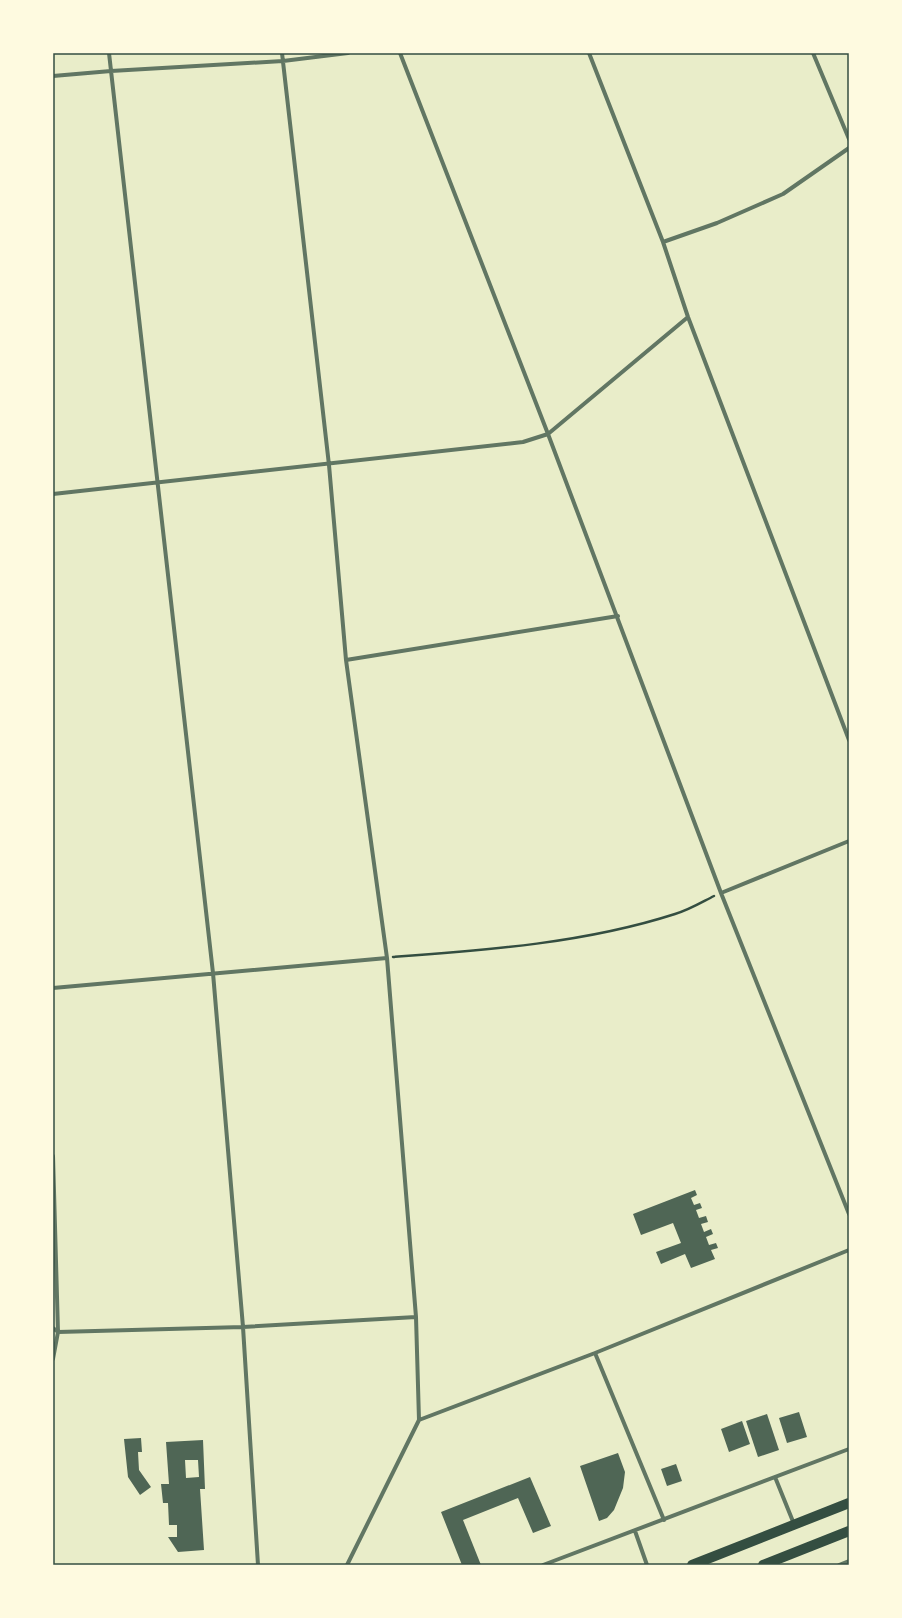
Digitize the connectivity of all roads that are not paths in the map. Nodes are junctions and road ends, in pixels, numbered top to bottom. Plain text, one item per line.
1 (109, 53) edge
2 (282, 53) edge
3 (348, 53) edge
4 (400, 53) edge
5 (589, 53) edge
6 (813, 53) edge
7 (283, 61) junction
8 (111, 70) junction
9 (53, 76) edge
10 (849, 139) edge
11 (849, 148) edge
12 (662, 242) junction
13 (688, 317) junction
14 (548, 434) junction
15 (329, 465) junction
16 (159, 483) junction
17 (53, 494) edge
18 (618, 616) junction
19 (346, 660) junction
20 (849, 740) edge
21 (849, 841) edge
22 (721, 893) junction
23 (387, 958) junction
24 (213, 974) junction
25 (53, 988) edge
26 (53, 1156) edge
27 (849, 1214) edge
28 (849, 1250) edge
29 (416, 1317) junction
30 (243, 1327) junction
31 (53, 1328) edge
32 (58, 1332) junction
33 (595, 1353) junction
34 (53, 1359) edge
35 (419, 1420) junction
36 (849, 1449) edge
37 (775, 1478) junction
38 (849, 1503) edge
39 (664, 1520) junction
40 (794, 1525) junction
41 (635, 1531) junction
42 (849, 1531) edge
43 (849, 1561) edge
44 (258, 1565) edge
45 (347, 1565) edge
46 (543, 1565) edge
47 (647, 1565) edge
48 (692, 1565) edge
49 (763, 1565) edge
50 (839, 1565) edge

1 - 8 street
2 - 7 street
3 - 7 street
4 - 14 street
5 - 12 street
6 - 10 street
7 - 8 street
7 - 15 street
8 - 9 street
8 - 16 street
11 - 12 street
12 - 13 street
13 - 14 street
13 - 20 street
14 - 15 street
14 - 18 street
15 - 16 street
15 - 19 street
16 - 17 street
16 - 24 street
18 - 19 street
18 - 22 street
19 - 23 street
21 - 22 street
22 - 27 street
23 - 24 street
23 - 29 street
24 - 25 street
24 - 30 street
26 - 32 street
28 - 33 street
29 - 30 street
29 - 35 street
30 - 32 street
30 - 44 street
31 - 32 street
32 - 34 street
33 - 35 street
33 - 39 street
35 - 45 street
36 - 37 street
37 - 39 street
37 - 40 street
38 - 40 main road
39 - 41 street
40 - 48 main road
41 - 46 street
41 - 47 street
42 - 49 main road
43 - 50 street

